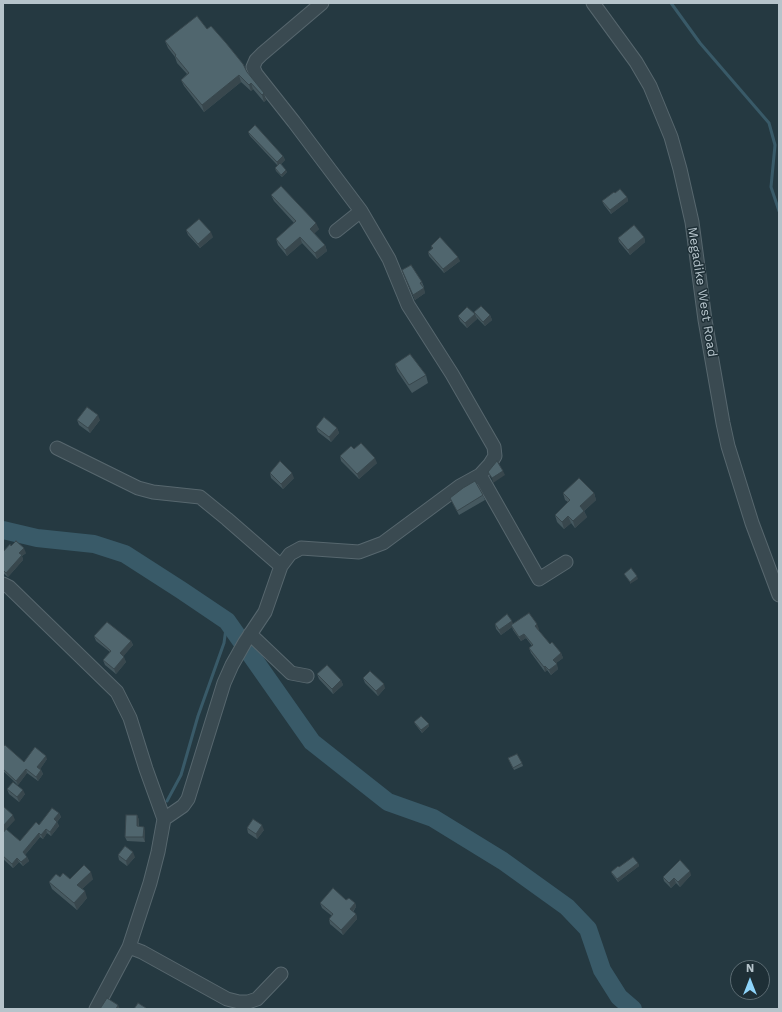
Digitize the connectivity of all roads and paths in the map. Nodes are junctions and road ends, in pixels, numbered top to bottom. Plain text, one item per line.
1 (322, 3) edge
2 (593, 3) edge
3 (360, 211) junction
4 (336, 231) dead end
5 (57, 448) dead end
6 (480, 474) junction
7 (566, 562) dead end
8 (280, 566) junction
9 (5, 588) edge
10 (779, 594) edge
11 (247, 638) junction
12 (307, 676) dead end
13 (164, 818) junction
14 (129, 947) junction
15 (281, 974) dead end
16 (96, 1009) edge

1 - 3 street
2 - 10 street, Megadike West Road
3 - 4 street
3 - 6 street
5 - 8 street
6 - 7 street
6 - 8 street
8 - 11 street
9 - 13 street
11 - 12 street
11 - 13 street
13 - 14 street
14 - 15 street
14 - 16 street

